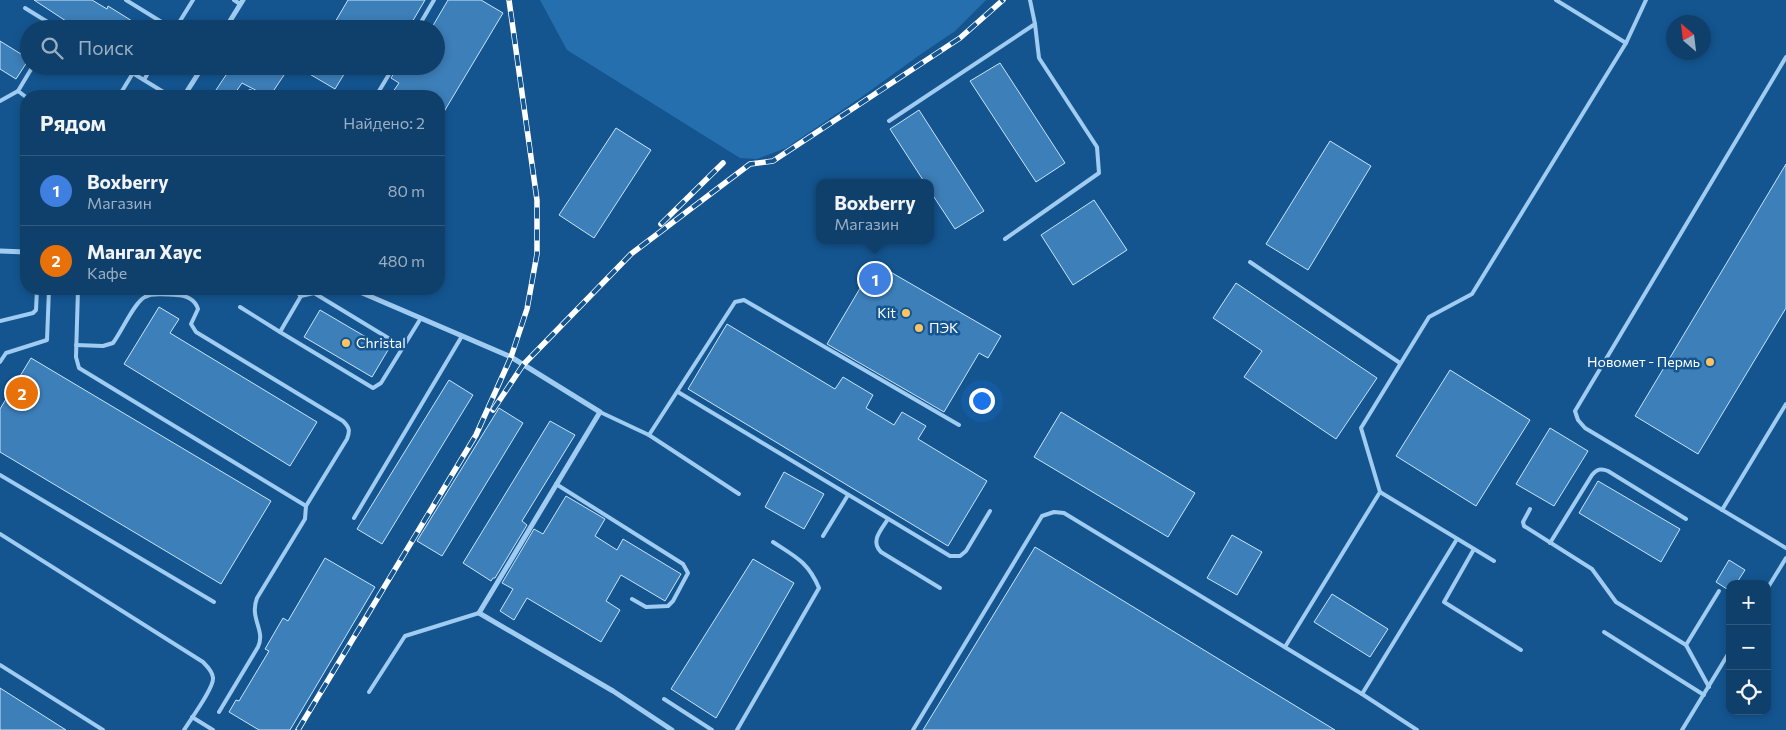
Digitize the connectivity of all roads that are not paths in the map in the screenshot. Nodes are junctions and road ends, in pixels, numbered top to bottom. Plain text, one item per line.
1 (126, 0) edge
2 (193, 0) edge
3 (234, 0) edge
4 (434, 0) edge
5 (1030, 0) edge
6 (1556, 0) edge
7 (1646, 0) edge
8 (242, 2) edge
9 (25, 8) dead end
10 (44, 20) edge
11 (159, 20) edge
12 (180, 20) edge
13 (231, 20) edge
14 (422, 20) edge
15 (1035, 24) junction
16 (1626, 43) junction
17 (1786, 57) edge
18 (28, 75) edge
19 (132, 75) edge
20 (135, 75) edge
21 (147, 75) edge
22 (197, 75) edge
23 (389, 75) edge
24 (144, 80) junction
25 (123, 90) edge
26 (160, 90) edge
27 (188, 90) edge
28 (380, 90) edge
29 (18, 91) joint
30 (0, 101) edge
31 (889, 121) dead end
32 (1005, 238) dead end
33 (0, 251) edge
34 (20, 252) edge
35 (1250, 262) dead end
36 (37, 295) edge
37 (49, 295) edge
38 (78, 295) edge
39 (150, 295) edge
40 (184, 295) edge
41 (305, 295) edge
42 (317, 295) edge
43 (367, 295) edge
44 (301, 296) joint
45 (240, 307) dead end
46 (421, 318) junction
47 (0, 321) edge
48 (280, 332) junction
49 (462, 336) junction
50 (76, 345) junction
51 (403, 347) junction
52 (0, 362) edge
53 (1400, 363) junction
54 (678, 392) junction
55 (1786, 404) edge
56 (600, 412) junction
57 (959, 425) dead end
58 (649, 435) junction
59 (0, 475) edge
60 (556, 484) junction
61 (1380, 492) junction
62 (739, 494) dead end
63 (848, 495) junction
64 (306, 506) junction
65 (1530, 510) dead end
66 (1722, 510) junction
67 (990, 511) dead end
68 (354, 518) dead end
69 (888, 518) junction
70 (1686, 519) dead end
71 (0, 534) edge
72 (823, 536) dead end
73 (1457, 538) junction
74 (773, 542) dead end
75 (1550, 543) junction
76 (1786, 548) edge
77 (1474, 549) junction
78 (1786, 558) edge
79 (1494, 561) dead end
80 (1771, 582) edge
81 (940, 588) dead end
82 (1719, 591) dead end
83 (632, 599) dead end
84 (214, 602) dead end
85 (479, 613) junction
86 (1604, 632) dead end
87 (1686, 645) junction
88 (1285, 647) junction
89 (1521, 650) dead end
90 (1726, 658) edge
91 (0, 665) edge
92 (1709, 686) junction
93 (369, 692) dead end
94 (1362, 694) junction
95 (1704, 695) junction
96 (664, 699) dead end
97 (219, 712) dead end
98 (192, 717) junction
99 (103, 730) edge
100 (184, 730) edge
101 (213, 730) edge
102 (672, 730) edge
103 (712, 730) edge
104 (737, 730) edge
105 (914, 730) edge
106 (1417, 730) edge
107 (1682, 730) edge

1 - 11 lane
2 - 12 lane
3 - 8 lane
4 - 14 lane
5 - 15 lane
6 - 16 lane
7 - 16 lane
8 - 13 street
9 - 10 lane
15 - 31 lane
15 - 32 lane
16 - 53 lane
17 - 66 lane
18 - 29 lane
19 - 25 lane
20 - 24 lane
21 - 24 lane
22 - 27 street
23 - 28 lane
24 - 26 lane
29 - 30 lane
33 - 34 street
35 - 53 lane
36 - 47 lane
37 - 52 lane
38 - 50 lane
39 - 50 lane
40 - 64 lane
41 - 44 lane
42 - 51 lane
43 - 46 street
44 - 48 lane
45 - 48 lane
46 - 49 street
46 - 51 lane
48 - 51 lane
49 - 56 street
49 - 68 lane
50 - 64 lane
53 - 61 lane
54 - 57 lane
54 - 58 lane
54 - 63 lane
55 - 66 lane
56 - 58 lane
56 - 60 street
58 - 62 lane
59 - 84 lane
60 - 83 lane
60 - 85 street
61 - 73 lane
61 - 88 lane
63 - 69 lane
63 - 72 lane
64 - 97 lane
65 - 75 lane
66 - 76 lane
67 - 69 lane
69 - 81 lane
70 - 75 lane
71 - 98 lane
73 - 77 lane
73 - 94 lane
74 - 104 lane
75 - 87 lane
77 - 79 lane
77 - 89 lane
78 - 80 lane
82 - 87 lane
85 - 93 lane
85 - 102 street
86 - 95 lane
87 - 92 lane
88 - 94 lane
88 - 105 lane
90 - 92 lane
91 - 99 lane
92 - 95 lane
94 - 106 lane
95 - 107 lane
96 - 103 lane
98 - 100 lane
98 - 101 lane

